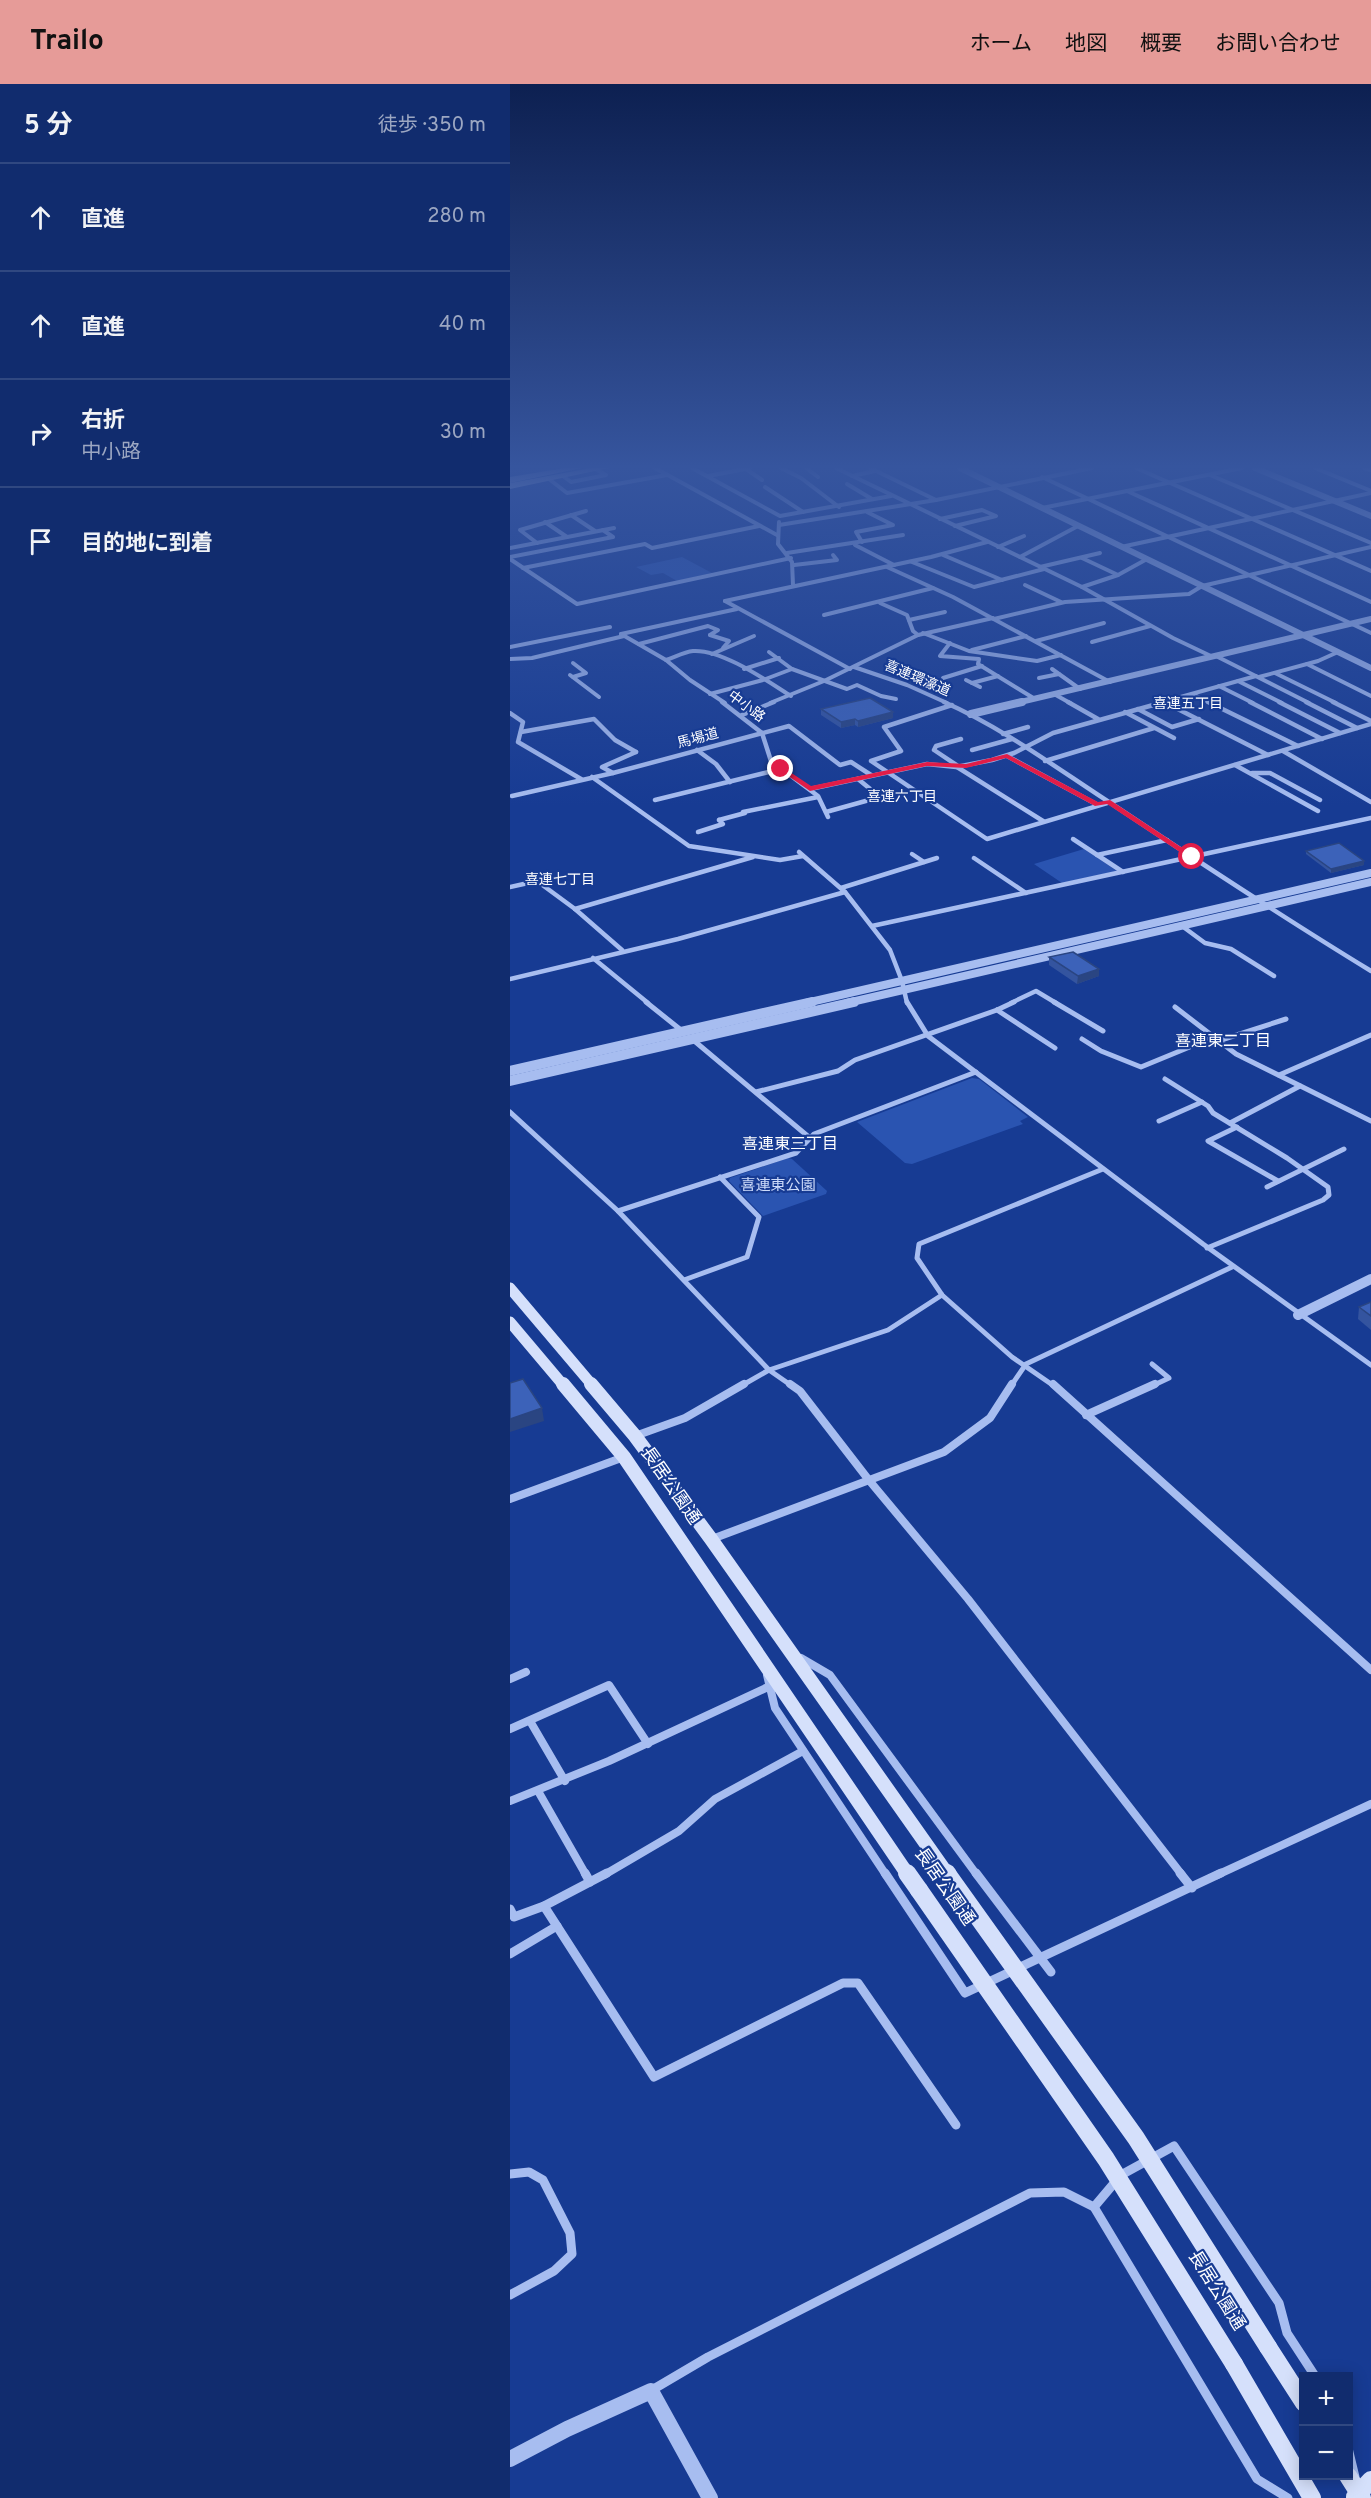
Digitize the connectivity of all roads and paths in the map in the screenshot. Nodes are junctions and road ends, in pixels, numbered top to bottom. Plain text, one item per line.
1 (542, 581) edge
2 (686, 581) edge
3 (793, 581) edge
4 (815, 581) edge
5 (917, 581) edge
6 (959, 581) edge
7 (999, 581) edge
8 (1069, 581) edge
9 (1101, 581) edge
10 (1191, 581) edge
11 (1225, 581) edge
12 (1262, 581) edge
13 (1324, 581) edge
14 (793, 585) junction
15 (1025, 585) dead end
16 (1202, 586) junction
17 (1082, 587) junction
18 (934, 588) junction
19 (1103, 599) junction
20 (879, 602) junction
21 (1062, 602) junction
22 (1371, 602) edge
23 (738, 608) junction
24 (945, 612) dead end
25 (824, 615) dead end
26 (994, 618) junction
27 (1371, 619) edge
28 (909, 620) junction
29 (1104, 623) dead end
30 (1351, 623) junction
31 (1150, 626) junction
32 (610, 627) dead end
33 (1371, 633) edge
34 (920, 634) junction
35 (622, 635) junction
36 (1304, 635) junction
37 (754, 636) dead end
38 (1026, 636) junction
39 (1036, 641) junction
40 (1092, 642) dead end
41 (639, 644) junction
42 (950, 644) junction
43 (510, 647) edge
44 (723, 649) junction
45 (969, 651) junction
46 (769, 652) dead end
47 (1338, 652) junction
48 (712, 654) junction
49 (1062, 655) junction
50 (1215, 656) junction
51 (779, 658) junction
52 (510, 659) edge
53 (666, 660) junction
54 (573, 663) dead end
55 (1307, 664) junction
56 (982, 666) junction
57 (852, 668) junction
58 (1371, 668) edge
59 (744, 669) junction
60 (792, 669) junction
61 (1052, 669) dead end
62 (1275, 673) junction
63 (1059, 674) junction
64 (998, 676) junction
65 (1257, 676) junction
66 (943, 678) dead end
67 (1039, 678) dead end
68 (763, 680) junction
69 (966, 680) dead end
70 (824, 681) junction
71 (1238, 681) junction
72 (1110, 682) junction
73 (972, 683) junction
74 (1219, 686) junction
75 (980, 687) dead end
76 (1080, 689) junction
77 (710, 694) junction
78 (1054, 694) junction
79 (1192, 694) junction
80 (792, 696) junction
81 (1371, 696) edge
82 (599, 697) dead end
83 (896, 699) dead end
84 (1035, 699) junction
85 (1164, 701) junction
86 (952, 705) junction
87 (1138, 709) junction
88 (1124, 712) junction
89 (510, 713) edge
90 (971, 714) junction
91 (742, 715) junction
92 (1099, 719) junction
93 (1199, 719) junction
94 (1371, 724) edge
95 (1028, 727) dead end
96 (1154, 728) junction
97 (1358, 728) junction
98 (521, 732) junction
99 (762, 733) junction
100 (1003, 734) junction
101 (1340, 734) junction
102 (1174, 738) dead end
103 (961, 739) dead end
104 (1012, 739) junction
105 (1322, 739) junction
106 (1298, 746) junction
107 (1025, 747) junction
108 (697, 750) junction
109 (972, 750) dead end
110 (1283, 751) junction
111 (1268, 755) junction
112 (1007, 756) junction
113 (1045, 761) junction
114 (1235, 765) junction
115 (958, 766) junction
116 (781, 769) junction
117 (886, 772) junction
118 (613, 773) junction
119 (1248, 773) junction
120 (871, 775) junction
121 (592, 777) junction
122 (581, 779) junction
123 (858, 779) junction
124 (730, 782) junction
125 (810, 789) junction
126 (513, 797) edge
127 (818, 797) junction
128 (655, 800) dead end
129 (1320, 800) dead end
130 (1108, 802) junction
131 (1371, 802) edge
132 (1098, 805) junction
133 (1318, 812) dead end
134 (714, 816) dead end
135 (1371, 818) edge
136 (719, 820) junction
137 (1043, 821) junction
138 (698, 832) dead end
139 (1073, 839) dead end
140 (1167, 840) junction
141 (912, 854) dead end
142 (1097, 855) junction
143 (756, 856) junction
144 (1192, 857) junction
145 (937, 858) dead end
146 (974, 858) dead end
147 (924, 862) junction
148 (1123, 872) junction
149 (1371, 873) edge
150 (1371, 882) edge
151 (510, 887) edge
152 (843, 890) junction
153 (1026, 893) junction
154 (1258, 899) junction
155 (1267, 906) junction
156 (575, 909) junction
157 (872, 926) junction
158 (1182, 926) junction
159 (622, 950) junction
160 (593, 958) junction
161 (1371, 971) edge
162 (1274, 976) dead end
163 (510, 979) edge
164 (903, 985) junction
165 (1175, 1007) dead end
166 (997, 1010) junction
167 (1286, 1019) dead end
168 (681, 1030) junction
169 (1103, 1031) dead end
170 (1371, 1035) edge
171 (928, 1036) junction
172 (692, 1039) junction
173 (1082, 1039) dead end
174 (1216, 1039) junction
175 (1055, 1048) dead end
176 (510, 1071) edge
177 (976, 1072) junction
178 (1279, 1075) junction
179 (1166, 1079) dead end
180 (510, 1081) edge
181 (1300, 1086) junction
182 (756, 1092) junction
183 (1202, 1102) junction
184 (510, 1112) edge
185 (1159, 1121) dead end
186 (1371, 1121) edge
187 (1230, 1123) junction
188 (1237, 1128) junction
189 (810, 1138) junction
190 (1344, 1149) dead end
191 (1103, 1168) junction
192 (1303, 1169) junction
193 (720, 1177) junction
194 (1278, 1181) junction
195 (1267, 1187) dead end
196 (618, 1211) junction
197 (1206, 1248) junction
198 (1232, 1267) junction
199 (1371, 1279) edge
200 (684, 1280) junction
201 (510, 1288) edge
202 (942, 1295) junction
203 (1298, 1315) junction
204 (510, 1322) edge
205 (1026, 1364) junction
206 (1152, 1364) dead end
207 (1371, 1365) edge
208 (769, 1370) junction
209 (1086, 1415) junction
210 (635, 1436) junction
211 (624, 1457) junction
212 (868, 1479) junction
213 (510, 1499) edge
214 (711, 1539) junction
215 (791, 1652) junction
216 (764, 1662) junction
217 (1371, 1670) edge
218 (526, 1672) dead end
219 (510, 1678) edge
220 (770, 1686) junction
221 (530, 1721) junction
222 (510, 1729) edge
223 (648, 1744) junction
224 (803, 1751) junction
225 (564, 1781) junction
226 (538, 1791) junction
227 (510, 1801) edge
228 (1371, 1804) edge
229 (590, 1882) junction
230 (1192, 1888) junction
231 (544, 1905) junction
232 (510, 1909) edge
233 (557, 1926) junction
234 (510, 1954) edge
235 (1040, 1956) junction
236 (1051, 1972) dead end
237 (956, 2125) dead end
238 (510, 2174) edge
239 (1094, 2207) junction
240 (510, 2295) edge
241 (1312, 2372) edge
242 (651, 2391) junction
243 (1299, 2395) edge
244 (510, 2459) edge
245 (1353, 2464) edge
246 (1352, 2480) edge
247 (1362, 2492) edge
248 (710, 2498) edge
249 (1288, 2498) edge
250 (1312, 2498) edge

1 - 2 street
3 - 14 street
4 - 14 street
5 - 18 street
6 - 7 street
8 - 17 street
9 - 17 street
10 - 16 street
11 - 16 street
12 - 30 street
13 - 22 street
14 - 23 street, 喜連環濠道
15 - 21 street
16 - 19 street
16 - 36 street
17 - 19 street
18 - 20 street
18 - 26 street
19 - 21 street
19 - 31 street
20 - 25 street
20 - 28 street
21 - 26 street
23 - 35 street
23 - 57 street, 喜連環濠道
24 - 28 street
26 - 34 street
26 - 38 street
27 - 30 street
28 - 34 street
29 - 39 street
30 - 33 street
30 - 36 street
31 - 40 street
31 - 50 street
32 - 43 street
34 - 42 street
34 - 57 street
35 - 41 street, 中小路
35 - 52 street
36 - 47 street
36 - 50 street
37 - 44 street
38 - 39 street
38 - 45 street
39 - 49 street
41 - 44 street
41 - 53 street, 中小路
42 - 45 street
42 - 56 street
44 - 48 street
45 - 49 street
46 - 51 street
47 - 55 street
47 - 58 street
48 - 53 street
48 - 59 street
49 - 72 street
50 - 65 street
50 - 72 street
51 - 59 street
51 - 60 street
53 - 77 street, 中小路
54 - 82 street
55 - 62 street
55 - 81 street
56 - 64 street
56 - 66 street
57 - 70 street
57 - 86 street, 喜連環濠道
59 - 68 street
60 - 68 street
60 - 70 street
61 - 63 street
62 - 65 street
62 - 94 street
63 - 67 street
63 - 76 street
64 - 73 street
64 - 84 street
65 - 71 street
65 - 97 street
68 - 77 street
68 - 80 street
69 - 73 street
70 - 80 street
70 - 83 street
71 - 74 street
71 - 101 street
72 - 76 street
73 - 75 street
74 - 79 street
74 - 105 street
76 - 78 street
77 - 91 street, 中小路
78 - 84 street
78 - 92 street
79 - 85 street
79 - 106 street
80 - 91 street
84 - 90 street
85 - 87 street
85 - 93 street
86 - 90 street
86 - 117 street, 喜連環濠道
87 - 88 street
87 - 93 street
88 - 92 street
88 - 96 street
89 - 98 street
90 - 100 street
91 - 99 street, 中小路
92 - 107 street
93 - 111 street
94 - 97 street
95 - 100 street
96 - 102 street
96 - 113 street
97 - 101 street
98 - 118 street
98 - 122 street
99 - 108 street, 馬場道
99 - 116 street, 中小路
99 - 120 street, 馬場道
100 - 104 street
101 - 105 street
103 - 115 street
104 - 107 street
104 - 109 street
105 - 106 street
106 - 110 street
107 - 112 street
107 - 113 street
108 - 118 street, 馬場道
108 - 124 street
110 - 111 street
110 - 131 street
111 - 114 street
112 - 115 street
112 - 132 street
113 - 130 street
114 - 119 street
114 - 130 street
115 - 117 street
115 - 137 street
116 - 124 street
116 - 125 street, 中小路
117 - 120 street
117 - 137 street
118 - 121 street, 馬場道
119 - 129 street
119 - 133 street
120 - 123 street
121 - 122 street, 馬場道
121 - 143 street
122 - 126 street, 馬場道
123 - 125 street
123 - 127 street, 中小路
124 - 128 street
125 - 127 street, 中小路
127 - 136 street
130 - 132 street
130 - 140 street
132 - 137 street
134 - 136 street
135 - 144 street
136 - 138 street
139 - 142 street
140 - 142 street
140 - 144 street
141 - 147 street
142 - 148 street
143 - 152 street
143 - 156 street
144 - 148 street
144 - 154 street
145 - 147 street
146 - 153 street
147 - 152 street
148 - 153 street
149 - 154 street
150 - 155 street
151 - 156 street
152 - 157 street
152 - 159 street
153 - 157 street
154 - 155 street
154 - 164 street
155 - 158 street
155 - 161 street
156 - 159 street
157 - 164 street
158 - 162 street
158 - 164 street
159 - 160 street
160 - 163 street
160 - 168 street
164 - 168 street
164 - 171 street
164 - 172 street
165 - 174 street
166 - 169 street
166 - 171 street
166 - 175 street
167 - 174 street
168 - 176 street
170 - 178 street
171 - 177 street
171 - 182 street
172 - 180 street
172 - 182 street
173 - 174 street
174 - 178 street
177 - 189 street
177 - 191 street
178 - 181 street
179 - 183 street
181 - 186 street
181 - 187 street
182 - 189 street
183 - 185 street
183 - 187 street
184 - 196 street
187 - 188 street
188 - 192 street
188 - 194 street
189 - 193 street
190 - 192 street
191 - 197 street
191 - 202 street
192 - 194 street
192 - 197 street
193 - 196 street
193 - 200 street
194 - 195 street
196 - 200 street
197 - 198 street
198 - 203 street
198 - 205 street
199 - 203 street
200 - 208 street
201 - 210 main road, 長居公園通
202 - 205 street
202 - 208 street
203 - 207 street
204 - 211 main road, 長居公園通
205 - 209 street
205 - 212 street
206 - 209 street
208 - 210 street
208 - 212 street
209 - 217 street
210 - 214 main road, 長居公園通
211 - 213 street
211 - 216 main road, 長居公園通
212 - 214 street
212 - 230 street
214 - 215 main road, 長居公園通
215 - 235 street
215 - 243 main road, 長居公園通, bridge
216 - 220 street
216 - 250 main road, 長居公園通, bridge
218 - 219 street
220 - 223 street
220 - 224 street
221 - 222 street
221 - 223 street
221 - 225 street
223 - 225 street
224 - 229 street
224 - 235 street
225 - 226 street
226 - 227 street
226 - 229 street
228 - 230 street
229 - 231 street
230 - 235 street
231 - 232 street
231 - 233 street
233 - 234 street
233 - 237 street
235 - 236 street
238 - 240 street
239 - 241 street
239 - 242 street
239 - 249 street
242 - 244 street
242 - 248 street
245 - 247 street
246 - 247 main road

